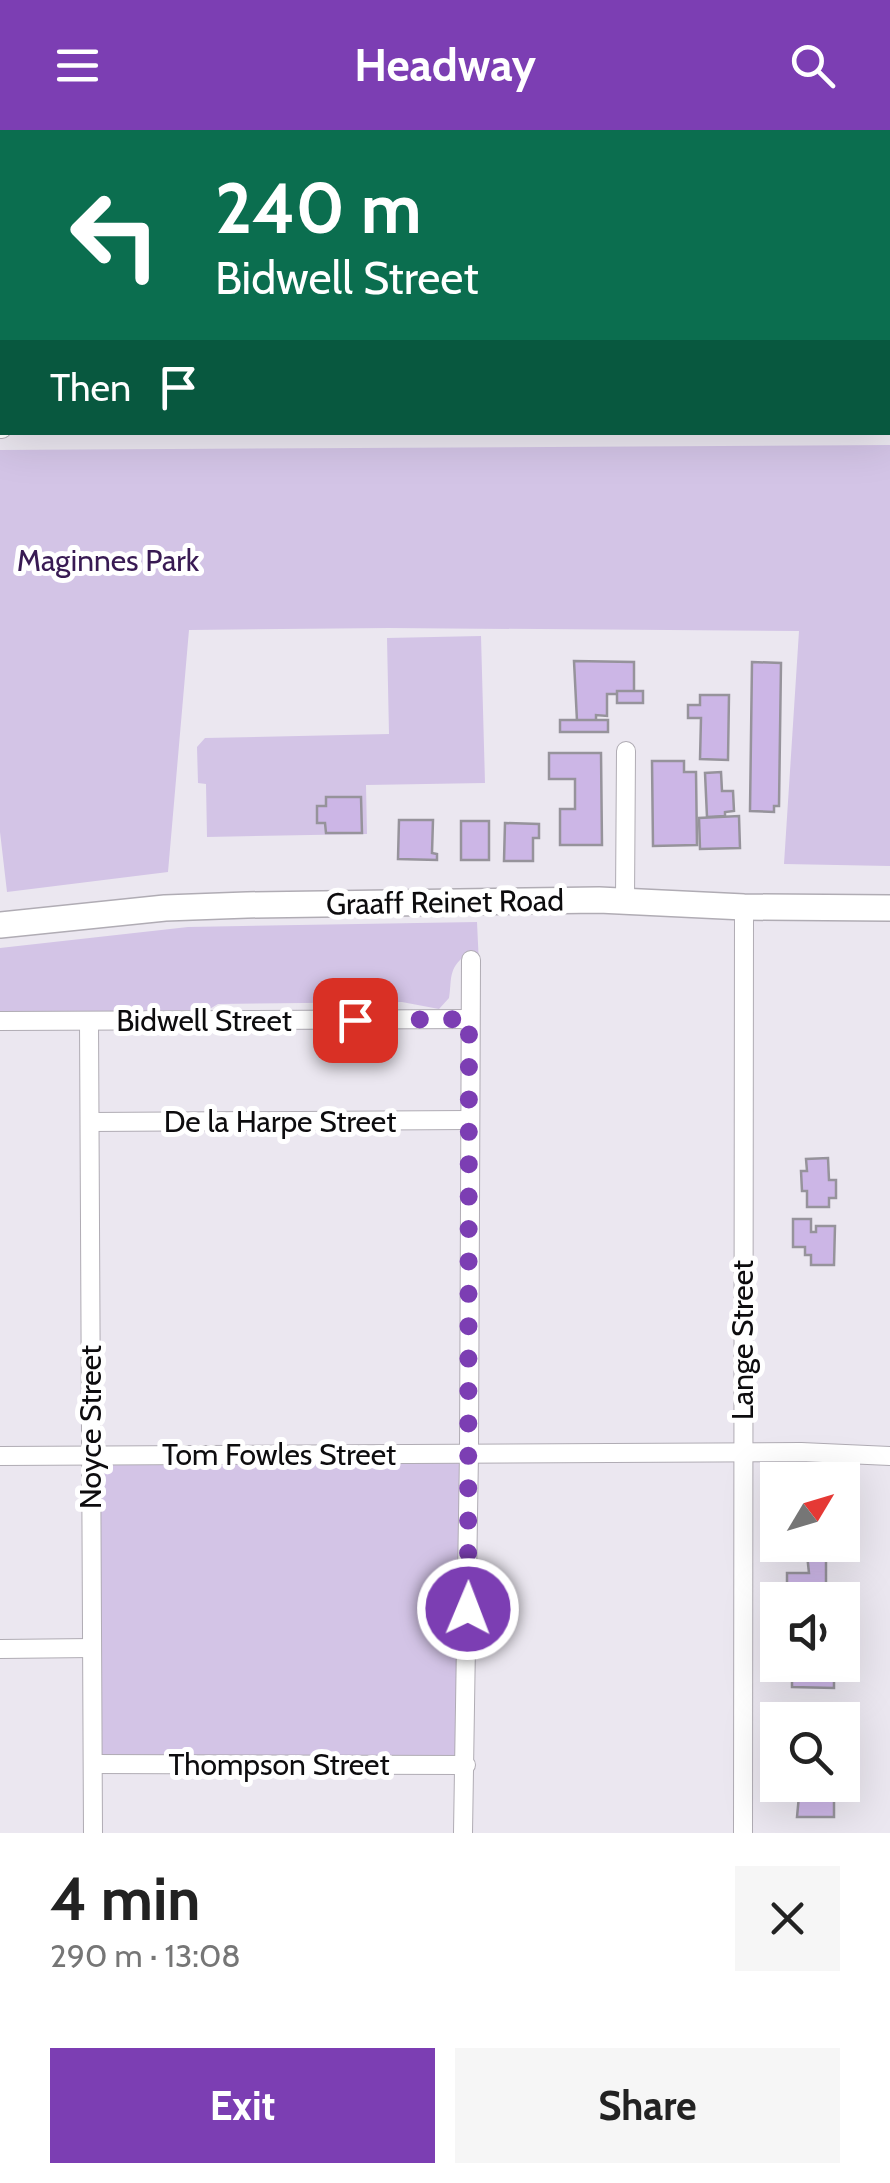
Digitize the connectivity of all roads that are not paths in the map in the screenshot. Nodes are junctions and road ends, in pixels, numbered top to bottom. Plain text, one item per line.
1 (626, 751) dead end
2 (625, 901) junction
3 (744, 907) junction
4 (890, 908) edge
5 (0, 925) edge
6 (471, 960) dead end
7 (469, 1019) junction
8 (0, 1021) edge
9 (89, 1021) junction
10 (469, 1120) junction
11 (90, 1122) junction
12 (742, 1452) junction
13 (469, 1453) junction
14 (90, 1454) junction
15 (0, 1456) edge
16 (890, 1456) edge
17 (92, 1648) junction
18 (0, 1649) edge
19 (93, 1764) junction
20 (466, 1765) junction
21 (742, 1832) edge
22 (93, 1833) edge
23 (463, 1833) edge

1 - 2 street
2 - 3 main road, Graaff Reinet Road
2 - 5 main road, Graaff Reinet Road
3 - 4 main road, Graaff Reinet Road
3 - 12 street, Lange Street
6 - 7 street
7 - 9 street, Bidwell Street
7 - 10 street
8 - 9 street, Bidwell Street
9 - 11 street, Noyce Street
10 - 11 street, De la Harpe Street
10 - 13 street
11 - 14 street, Noyce Street
12 - 13 street, Tom Fowles Street
12 - 16 street, Tom Fowles Street
12 - 21 street, Lange Street
13 - 14 street, Tom Fowles Street
13 - 20 street
14 - 15 street, Tom Fowles Street
14 - 17 street, Noyce Street
17 - 18 street
17 - 19 street, Noyce Street
19 - 20 street, Thompson Street
19 - 22 street, Noyce Street
20 - 23 street

